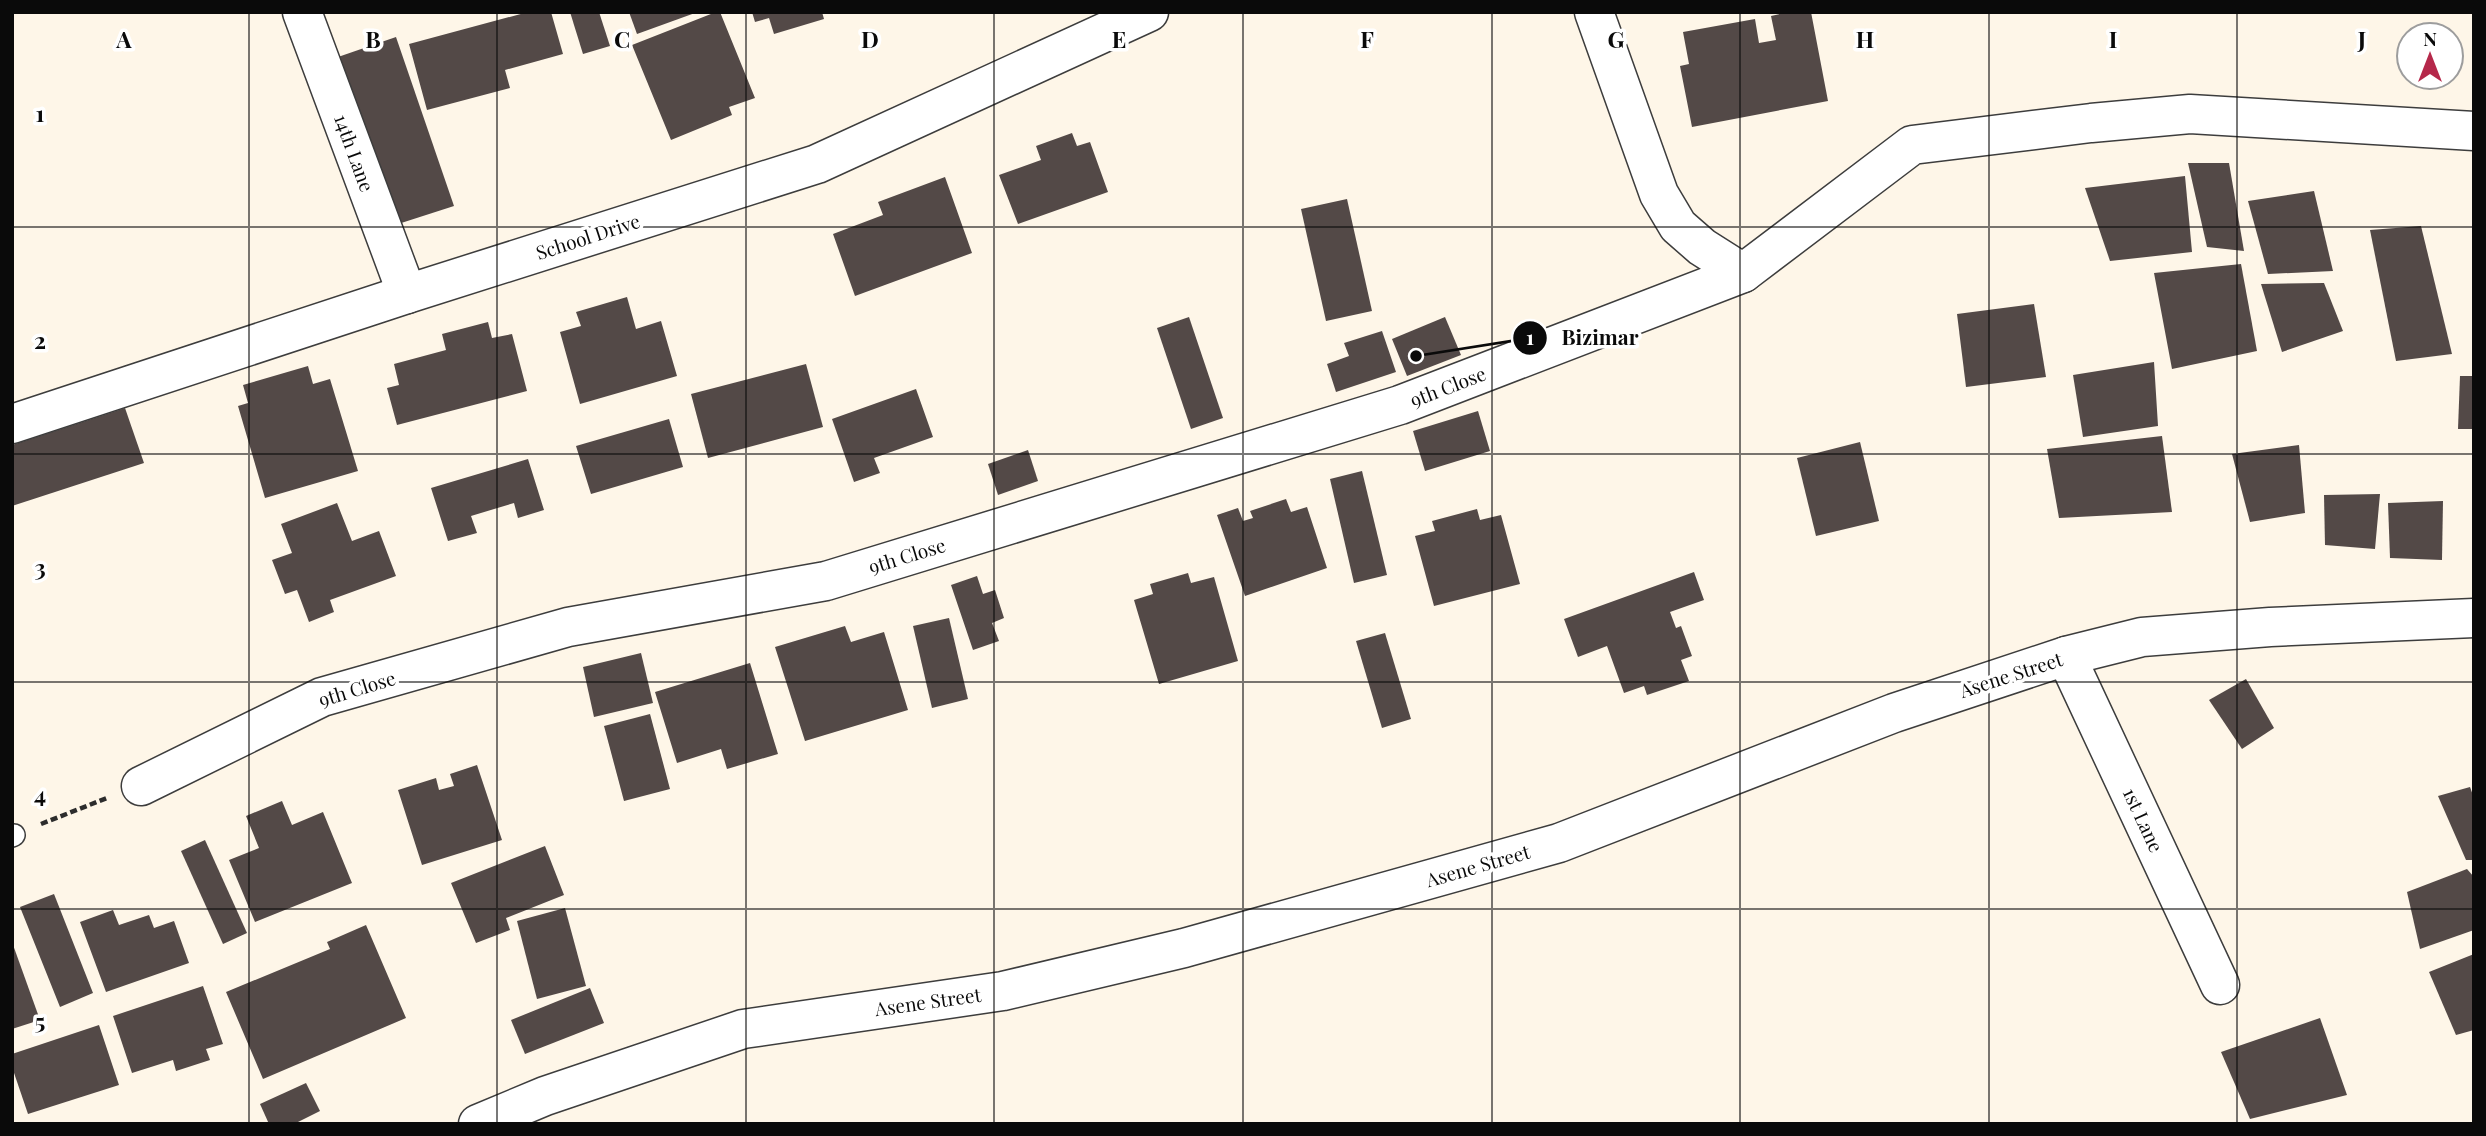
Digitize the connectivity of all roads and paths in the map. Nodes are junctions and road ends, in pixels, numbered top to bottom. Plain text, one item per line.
1 (302, 12) edge
2 (1149, 12) edge
3 (1594, 12) edge
4 (2474, 131) edge
5 (1743, 273) junction
6 (407, 294) junction
7 (12, 424) edge
8 (2474, 618) edge
9 (2066, 656) junction
10 (141, 786) joint
11 (13, 835) edge
12 (2220, 985) dead end
13 (478, 1124) edge

1 - 6 street, 14th Lane
2 - 6 street, School Drive
3 - 5 street
4 - 5 street, 9th Close
5 - 10 street, 9th Close
6 - 7 street, School Drive
8 - 9 street, Asene Street
9 - 12 street, 1st Lane
9 - 13 street, Asene Street
10 - 11 path

